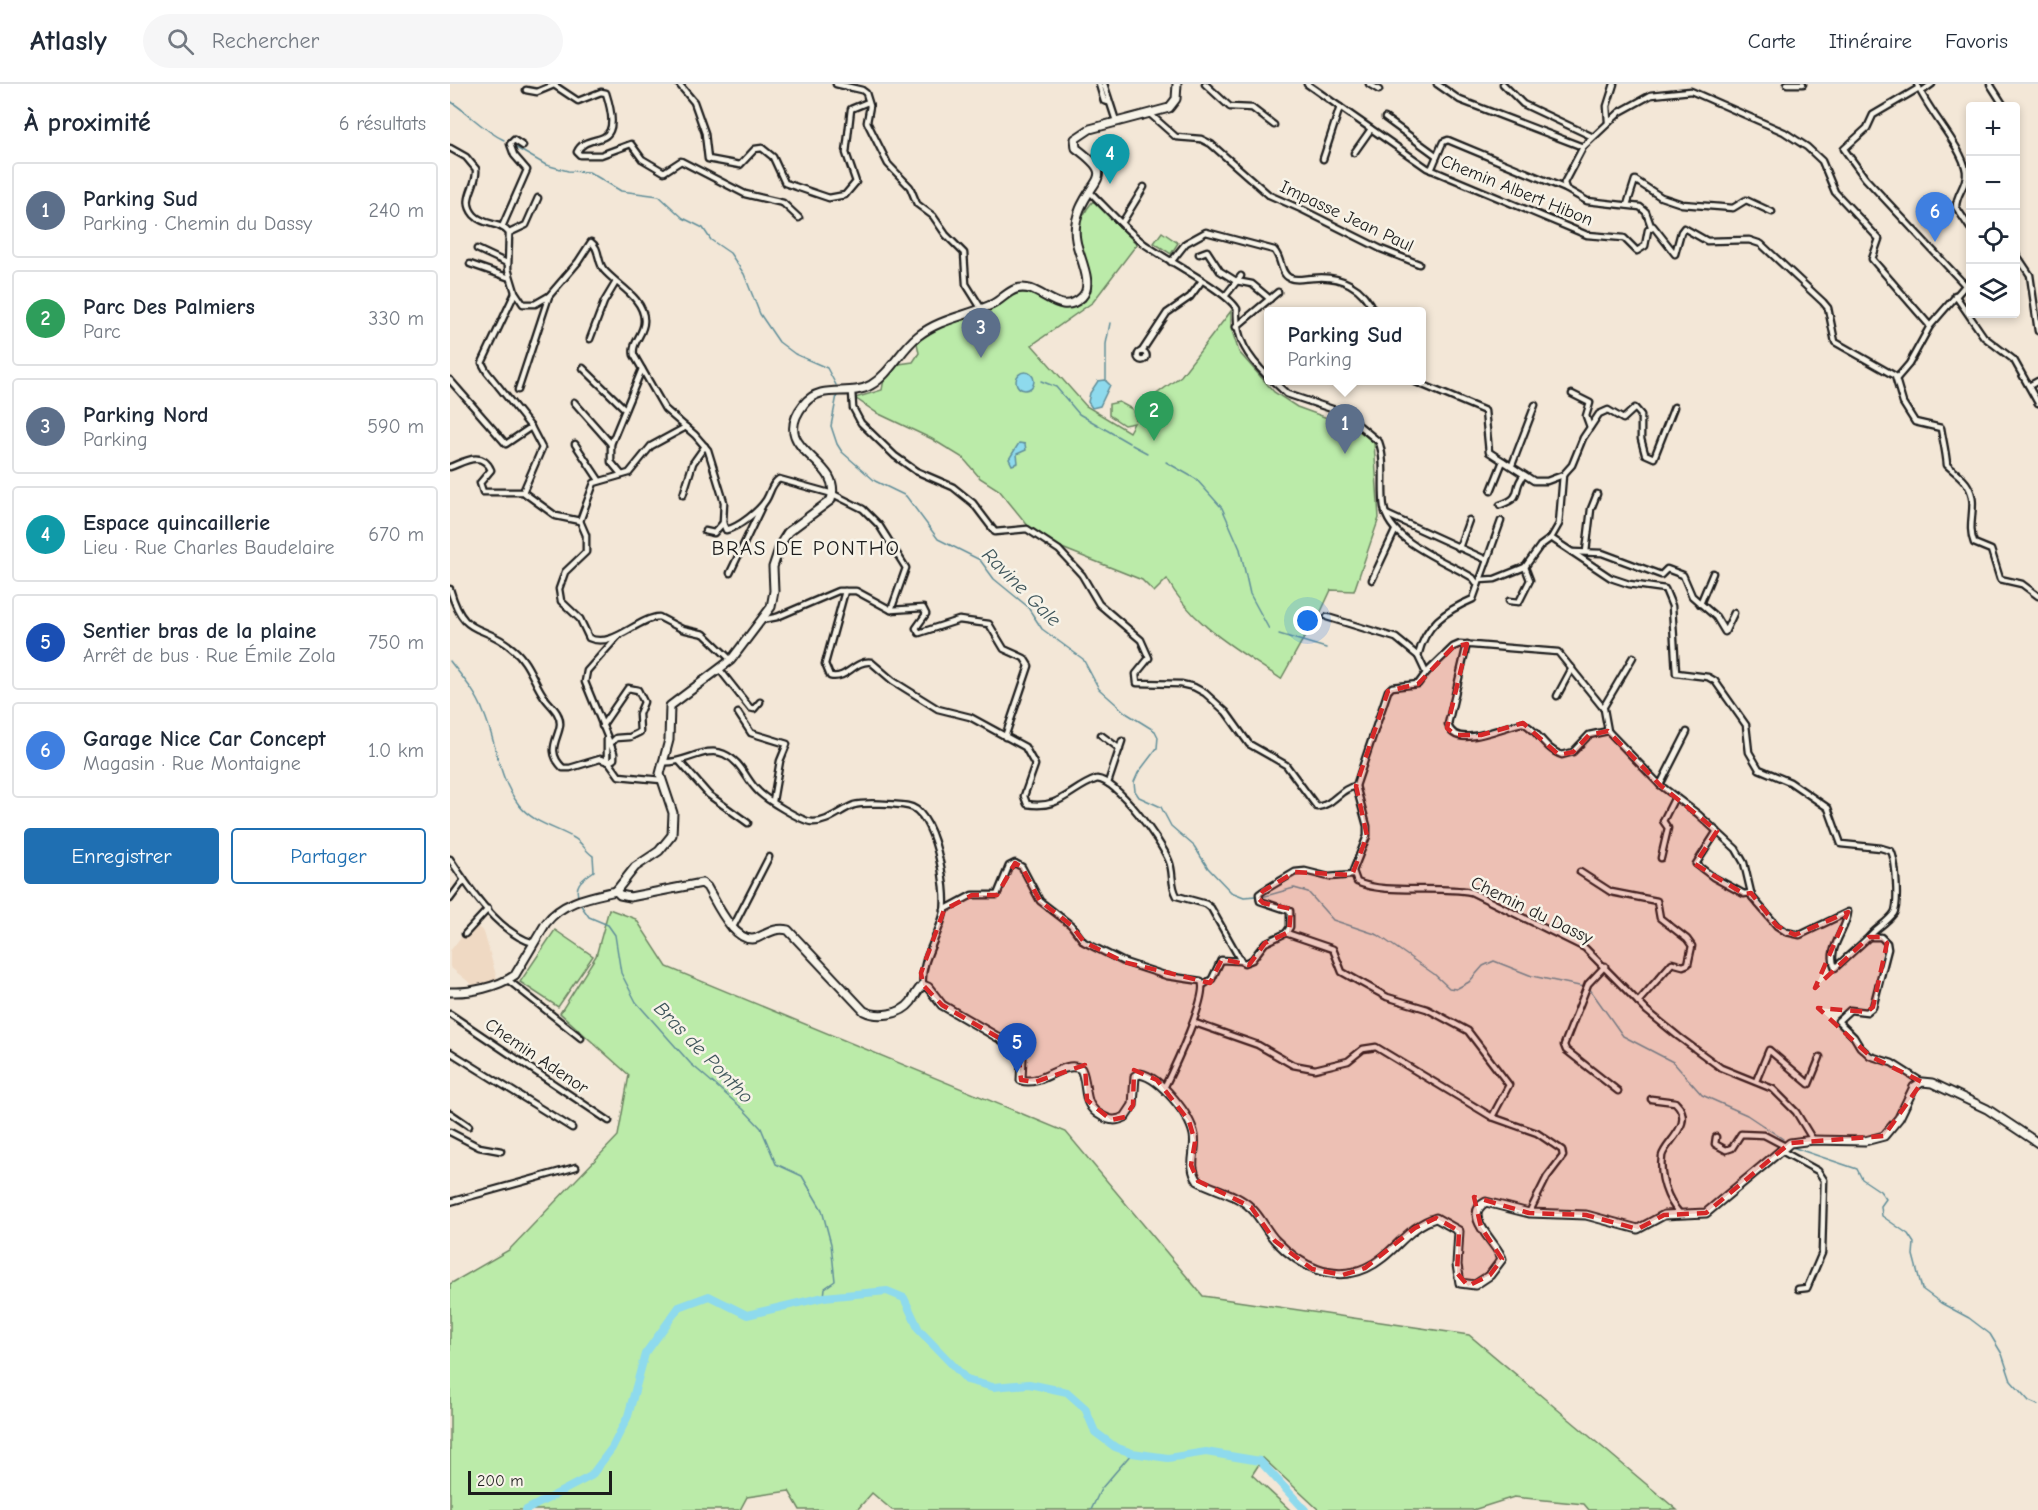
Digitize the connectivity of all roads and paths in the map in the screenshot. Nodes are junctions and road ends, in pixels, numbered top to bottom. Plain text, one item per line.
1 (679, 84) edge
2 (837, 84) edge
3 (1099, 84) edge
4 (1104, 84) edge
5 (1177, 84) edge
6 (1205, 84) edge
7 (1307, 84) edge
8 (1368, 84) edge
9 (1437, 84) edge
10 (1503, 84) edge
11 (1614, 84) edge
12 (1788, 84) edge
13 (1803, 84) edge
14 (1932, 84) edge
15 (1990, 84) edge
16 (1694, 85) edge
17 (1919, 88) edge
18 (526, 90) dead end
19 (1379, 90) dead end
20 (1691, 91) junction
21 (868, 102) junction
22 (1109, 102) junction
23 (2001, 102) edge
24 (1340, 107) junction
25 (1149, 114) junction
26 (1385, 118) dead end
27 (1116, 121) junction
28 (1608, 122) junction
29 (1274, 125) dead end
30 (1371, 129) junction
31 (1593, 137) junction
32 (523, 146) dead end
33 (1583, 147) junction
34 (450, 148) edge
35 (1354, 153) dead end
36 (1437, 156) junction
37 (708, 159) junction
38 (1323, 159) dead end
39 (1431, 170) junction
40 (703, 171) junction
41 (1144, 187) dead end
42 (1566, 189) junction
43 (1090, 192) junction
44 (538, 198) dead end
45 (1627, 205) junction
46 (1772, 213) dead end
47 (799, 218) dead end
48 (1966, 221) edge
49 (1122, 223) junction
50 (1651, 226) junction
51 (502, 227) junction
52 (509, 232) junction
53 (477, 249) dead end
54 (1199, 254) dead end
55 (507, 262) junction
56 (1171, 262) junction
57 (2020, 262) edge
58 (470, 264) dead end
59 (1419, 264) dead end
60 (1241, 276) dead end
61 (510, 278) junction
62 (1236, 281) junction
63 (616, 282) junction
64 (1201, 282) junction
65 (1965, 285) joint
66 (515, 292) junction
67 (1278, 292) dead end
68 (1226, 295) junction
69 (1955, 295) junction
70 (549, 296) junction
71 (1270, 299) junction
72 (1370, 307) edge
73 (981, 308) junction
74 (1930, 326) junction
75 (1236, 327) junction
76 (2038, 331) edge
77 (590, 339) dead end
78 (1142, 351) dead end
79 (583, 368) dead end
80 (642, 369) junction
81 (1264, 371) edge
82 (1897, 378) junction
83 (450, 380) edge
84 (2038, 381) edge
85 (1277, 385) edge
86 (1421, 385) edge
87 (2029, 386) junction
88 (518, 390) dead end
89 (852, 391) junction
90 (1572, 394) dead end
91 (574, 402) dead end
92 (2038, 403) edge
93 (1534, 405) dead end
94 (1674, 407) dead end
95 (625, 409) junction
96 (531, 427) junction
97 (686, 427) junction
98 (1590, 427) junction
99 (575, 444) dead end
100 (611, 444) junction
101 (705, 446) junction
102 (1503, 461) junction
103 (1512, 465) junction
104 (450, 467) edge
105 (621, 474) junction
106 (1524, 475) junction
107 (1563, 475) junction
108 (599, 480) junction
109 (1491, 491) dead end
110 (523, 492) junction
111 (833, 494) junction
112 (1597, 494) dead end
113 (682, 495) dead end
114 (763, 504) junction
115 (1500, 505) dead end
116 (1386, 514) junction
117 (1468, 520) dead end
118 (580, 521) junction
119 (1501, 521) dead end
120 (723, 523) junction
121 (705, 531) dead end
122 (1395, 531) junction
123 (1551, 538) junction
124 (1459, 548) junction
125 (1572, 552) junction
126 (1586, 552) junction
127 (1486, 560) junction
128 (1525, 567) junction
129 (1652, 572) junction
130 (730, 573) dead end
131 (1713, 573) dead end
132 (1372, 580) dead end
133 (1479, 583) junction
134 (1649, 585) junction
135 (450, 590) edge
136 (845, 591) junction
137 (2038, 596) edge
138 (1509, 601) dead end
139 (1700, 604) junction
140 (891, 610) junction
141 (1734, 613) dead end
142 (1327, 617) dead end
143 (762, 620) junction
144 (619, 634) junction
145 (1467, 644) junction
146 (1418, 656) junction
147 (1633, 657) dead end
148 (731, 660) junction
149 (1572, 668) junction
150 (720, 670) junction
151 (1426, 673) junction
152 (1557, 696) dead end
153 (760, 702) dead end
154 (1603, 708) junction
155 (738, 713) dead end
156 (602, 726) junction
157 (1608, 730) junction
158 (1687, 732) dead end
159 (1101, 735) dead end
160 (606, 737) junction
161 (1005, 737) junction
162 (1122, 741) dead end
163 (610, 744) junction
164 (1120, 748) junction
165 (608, 762) junction
166 (663, 762) junction
167 (680, 762) junction
168 (660, 780) junction
169 (1108, 783) junction
170 (1660, 785) junction
171 (1356, 786) junction
172 (1675, 797) junction
173 (773, 801) junction
174 (748, 823) dead end
175 (1717, 831) junction
176 (769, 857) dead end
177 (1661, 858) dead end
178 (450, 859) edge
179 (1580, 872) dead end
180 (1353, 874) junction
181 (464, 880) junction
182 (616, 891) junction
183 (1751, 893) junction
184 (450, 899) edge
185 (488, 909) junction
186 (945, 910) junction
187 (732, 929) junction
188 (1286, 933) junction
189 (465, 934) dead end
190 (1869, 937) junction
191 (534, 943) junction
192 (1241, 961) junction
193 (1605, 966) junction
194 (508, 980) junction
195 (1203, 985) junction
196 (923, 986) junction
197 (450, 992) edge
198 (1638, 1002) junction
199 (450, 1014) edge
200 (1195, 1023) junction
201 (580, 1038) dead end
202 (450, 1052) edge
203 (1820, 1057) dead end
204 (1755, 1081) junction
205 (1922, 1082) junction
206 (1164, 1088) junction
207 (1618, 1091) dead end
208 (1651, 1099) dead end
209 (450, 1113) edge
210 (1492, 1117) junction
211 (609, 1121) dead end
212 (469, 1126) dead end
213 (572, 1128) dead end
214 (450, 1132) edge
215 (1716, 1137) dead end
216 (1813, 1140) junction
217 (2038, 1143) edge
218 (1782, 1148) junction
219 (501, 1151) dead end
220 (576, 1167) dead end
221 (450, 1202) edge
222 (1529, 1213) junction
223 (1680, 1214) junction
224 (1798, 1288) dead end

1 - 37 street
2 - 21 street
3 - 22 street
4 - 22 street
5 - 25 main road
6 - 29 street
7 - 24 street, Chemin Albert Hibon
8 - 19 street
9 - 33 street
10 - 31 street
11 - 28 street
12 - 13 street
14 - 17 street
15 - 23 street
16 - 20 street
17 - 48 street
17 - 65 street
18 - 40 street
20 - 28 street
20 - 74 street
21 - 37 street
21 - 73 street
22 - 27 street
24 - 30 street, Chemin Albert Hibon
24 - 38 street
25 - 27 main road
25 - 59 street, Impasse Jean Paul
26 - 36 street
27 - 43 main road
28 - 31 street
30 - 35 street
30 - 39 street, Chemin Albert Hibon
31 - 33 street
32 - 51 street
33 - 42 street
34 - 51 street
36 - 39 street
36 - 42 street
37 - 40 street
39 - 50 street, Chemin Albert Hibon
40 - 47 street
41 - 49 street
42 - 45 street
43 - 49 street
43 - 73 main road
44 - 52 street
45 - 46 street
45 - 50 street
49 - 56 street
50 - 82 street
51 - 52 street
52 - 55 street
53 - 55 street
54 - 62 street
55 - 61 street
56 - 64 street
56 - 72 street
57 - 76 street
58 - 61 street
60 - 62 street
61 - 66 street
62 - 68 street
62 - 71 street
63 - 70 street
63 - 77 street
63 - 80 street
64 - 68 street
64 - 78 street
65 - 69 street
66 - 70 street
66 - 96 street
67 - 71 street
68 - 75 street
69 - 74 street
69 - 87 street
70 - 88 street
71 - 75 street
73 - 89 main road
74 - 82 street
75 - 81 street
79 - 95 street
80 - 95 street
80 - 97 street
82 - 137 street
83 - 96 street
84 - 87 street
85 - 116 street
86 - 102 street
87 - 92 street
89 - 111 main road
89 - 171 street
90 - 98 street
91 - 100 street
93 - 103 street
94 - 98 street
95 - 100 street
96 - 110 street
97 - 101 street
97 - 105 street
98 - 107 street
99 - 108 street
100 - 105 street
101 - 113 street
101 - 120 street
102 - 103 street
102 - 109 street
103 - 106 street
104 - 110 street
105 - 108 street
106 - 107 street
106 - 115 street
107 - 123 street
108 - 118 street
110 - 118 street
111 - 114 street
111 - 140 street
111 - 143 main road
112 - 126 street
114 - 120 street
114 - 130 street
116 - 122 street
116 - 124 street
117 - 124 street
118 - 144 street
119 - 127 street
120 - 121 street
122 - 132 street
122 - 133 street
123 - 125 street
123 - 128 street
124 - 127 street
125 - 126 street
125 - 134 street
126 - 129 street
127 - 133 street
128 - 133 street
128 - 138 street
129 - 134 street
129 - 139 street
131 - 139 street
133 - 146 street
134 - 190 street
135 - 165 street
136 - 140 street
136 - 143 street
136 - 161 street
139 - 141 street
140 - 161 street
142 - 146 street
143 - 148 main road
144 - 148 street
144 - 156 street
145 - 149 street
145 - 151 street
145 - 157 street
146 - 151 street
147 - 154 street
148 - 150 main road
149 - 152 street
149 - 154 street
150 - 153 street
150 - 166 main road
151 - 171 street
154 - 157 street
155 - 173 street
156 - 160 street
156 - 163 street
157 - 170 street
158 - 170 street
159 - 164 street
160 - 163 street
160 - 165 street
161 - 169 street
162 - 164 street
163 - 165 street
164 - 169 street
165 - 168 street
166 - 167 street
166 - 168 main road
167 - 173 street
167 - 174 street
168 - 182 main road
169 - 192 street
170 - 172 street
171 - 180 street
172 - 175 street
172 - 177 street
173 - 186 street
175 - 183 street
175 - 183 street
176 - 187 street
178 - 181 street
179 - 198 street
180 - 188 street
180 - 193 street, Chemin du Dassy
181 - 184 street
181 - 185 street
182 - 187 main road
182 - 191 main road
183 - 190 street
185 - 189 street
185 - 191 street
186 - 195 street
186 - 196 street
187 - 196 main road
188 - 192 street
188 - 210 street
190 - 205 street
191 - 194 main road
192 - 195 street
193 - 198 street, Chemin du Dassy
193 - 207 street
194 - 197 main road
194 - 201 street
195 - 200 street
196 - 206 main road
198 - 204 street, Chemin du Dassy
199 - 211 street, Chemin Adenor
200 - 206 street
200 - 210 street
202 - 213 street
203 - 204 street
204 - 216 street, Chemin du Dassy
205 - 216 main road
205 - 217 main road
206 - 222 main road
208 - 223 street
209 - 212 street
210 - 222 street
214 - 219 street
215 - 218 street
216 - 218 main road
218 - 223 main road
218 - 224 street
220 - 221 street
222 - 223 main road

